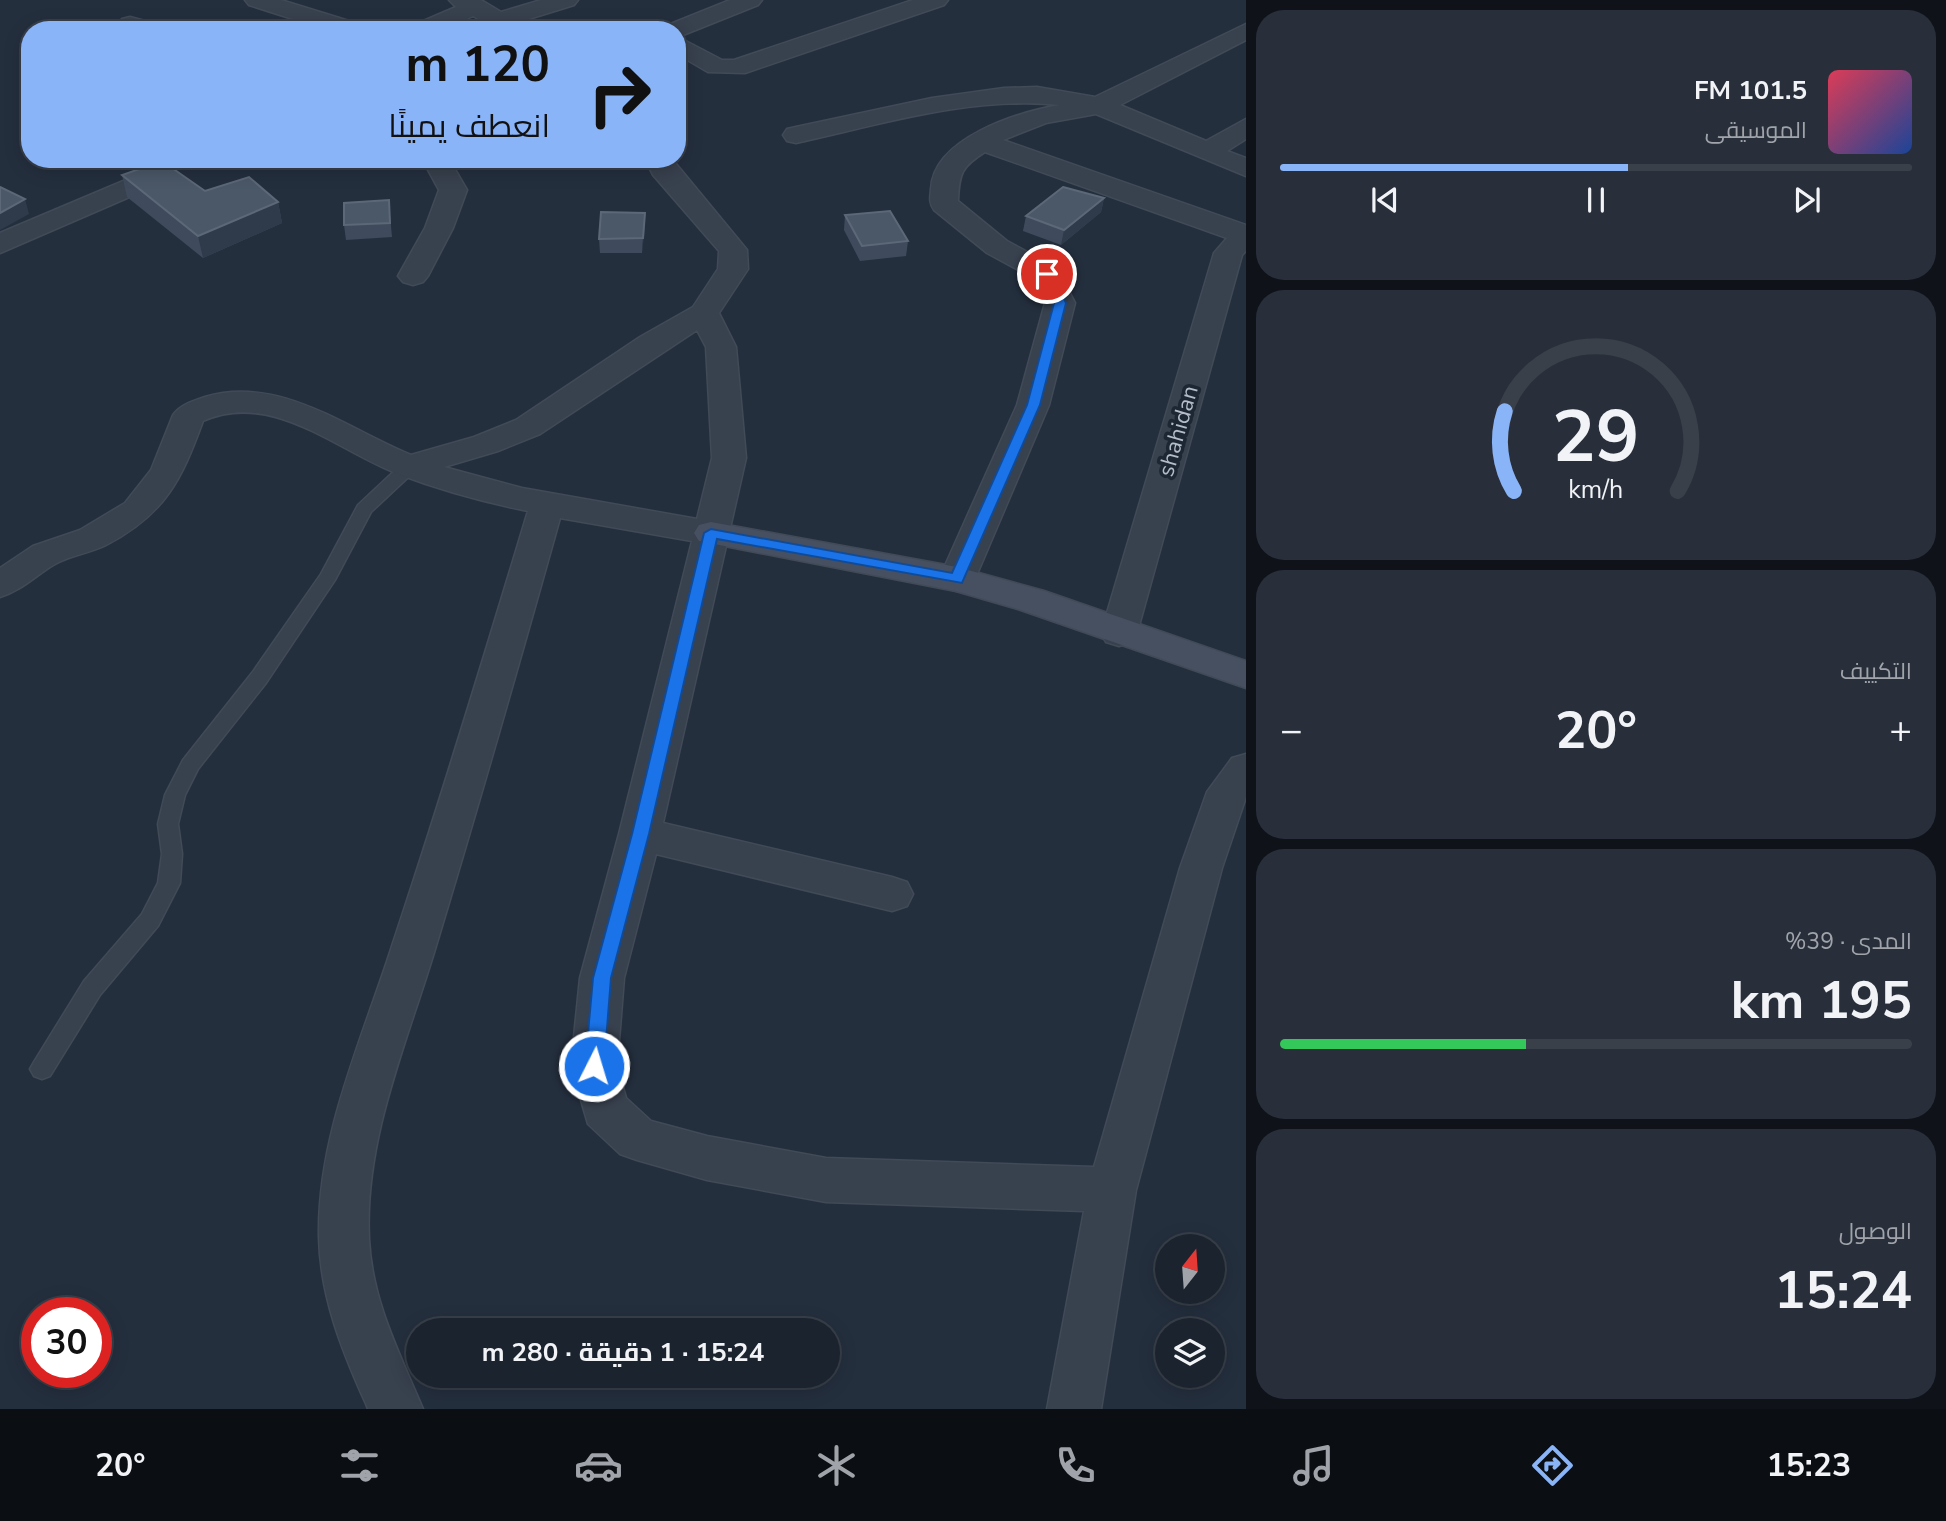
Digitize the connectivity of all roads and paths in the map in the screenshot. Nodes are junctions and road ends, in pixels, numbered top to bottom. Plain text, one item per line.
1 (257, 0) edge
2 (566, 0) edge
3 (750, 0) edge
4 (936, 0) edge
5 (469, 3) edge
6 (324, 21) edge
7 (438, 21) edge
8 (501, 21) edge
9 (517, 21) edge
10 (686, 26) edge
11 (1246, 31) edge
12 (686, 49) edge
13 (1098, 106) junction
14 (1246, 127) edge
15 (796, 135) dead end
16 (985, 143) junction
17 (1207, 152) junction
18 (440, 168) edge
19 (663, 168) edge
20 (1246, 168) edge
21 (147, 179) edge
22 (1246, 234) edge
23 (0, 244) edge
24 (413, 276) dead end
25 (704, 313) junction
26 (410, 466) junction
27 (547, 505) junction
28 (711, 533) junction
29 (957, 579) junction
30 (0, 585) edge
31 (1119, 633) junction
32 (1246, 675) edge
33 (1246, 769) edge
34 (640, 834) junction
35 (892, 894) dead end
36 (42, 1069) dead end
37 (1112, 1190) junction
38 (396, 1409) edge
39 (1074, 1409) edge

1 - 6 street
2 - 9 street
3 - 10 street
4 - 12 street
5 - 7 street
5 - 8 street
11 - 13 street
13 - 15 street
13 - 16 street
13 - 17 street
14 - 17 street
16 - 22 street
16 - 29 street
17 - 20 street
18 - 24 street
19 - 25 street
21 - 23 street
22 - 31 street, shahidan
25 - 26 street
25 - 28 street
26 - 27 street
26 - 30 street
26 - 36 lane
27 - 28 street
27 - 38 street
28 - 29 street
28 - 34 street
29 - 31 street
31 - 32 street
33 - 37 street
34 - 35 street
34 - 37 street
37 - 39 street

